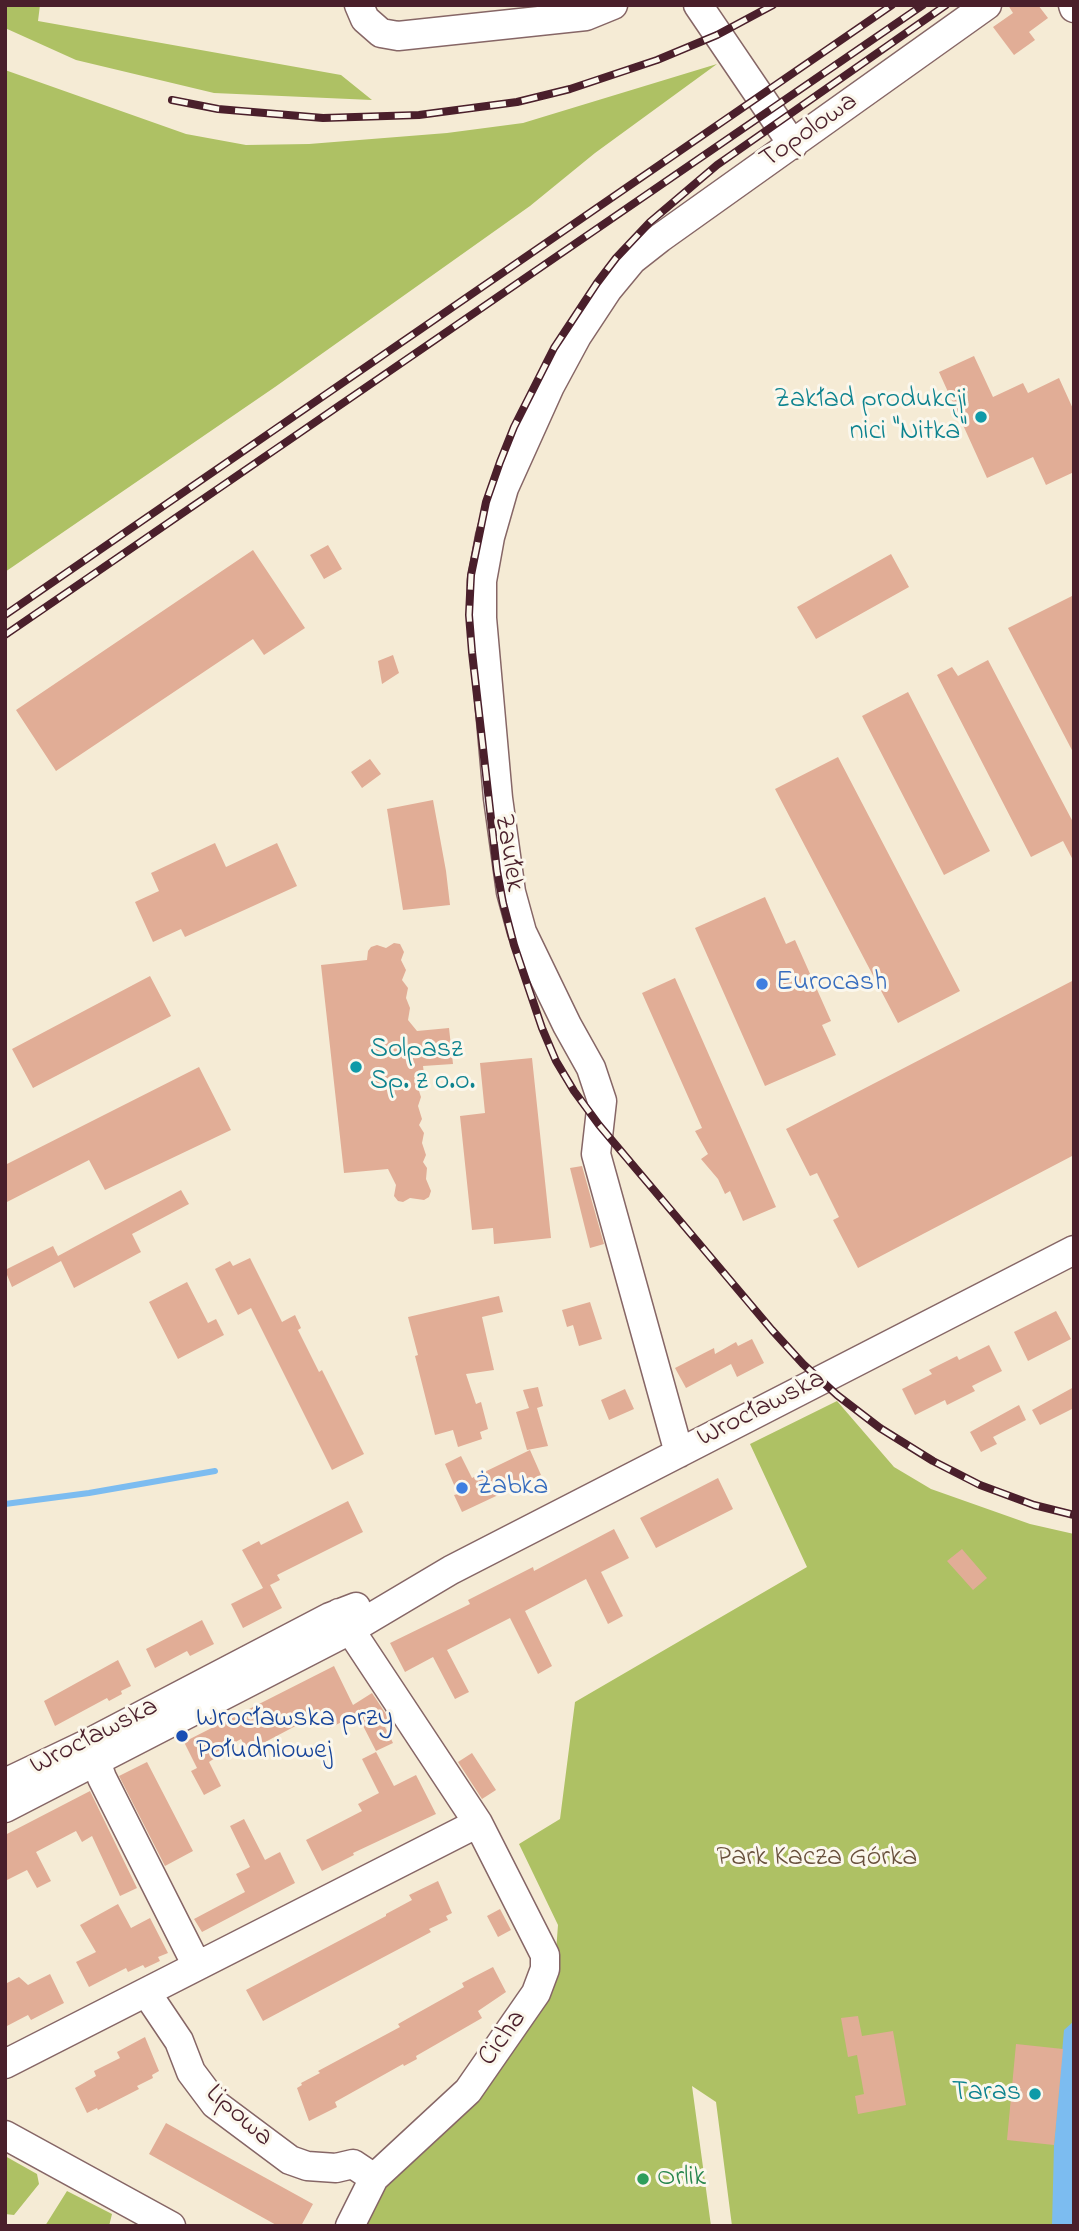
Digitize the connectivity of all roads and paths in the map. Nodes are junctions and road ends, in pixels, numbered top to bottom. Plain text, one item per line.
1 (359, 5) edge
2 (613, 5) edge
3 (698, 5) edge
4 (987, 5) edge
5 (793, 145) junction
6 (632, 260) joint
7 (1074, 1250) edge
8 (679, 1453) junction
9 (344, 1622) junction
10 (91, 1752) junction
11 (5, 1783) edge
12 (5, 1808) edge
13 (478, 1823) junction
14 (197, 1966) junction
15 (146, 1992) junction
16 (5, 2064) edge
17 (5, 2135) edge
18 (374, 2178) junction
19 (171, 2226) edge
20 (351, 2226) edge

1 - 2 street
3 - 5 street
4 - 5 street, Topolowa
5 - 6 street, Topolowa
6 - 8 street, Zaułek
7 - 8 street, Wrocławska
8 - 9 street, Wrocławska
9 - 10 street, Wrocławska
9 - 13 street, Cicha
10 - 11 street, Wrocławska
10 - 12 street, Wrocławska
10 - 14 street
13 - 14 street
13 - 18 street, Cicha
14 - 15 street
15 - 16 street
15 - 18 street, Lipowa
17 - 19 street
18 - 20 street, Cicha

